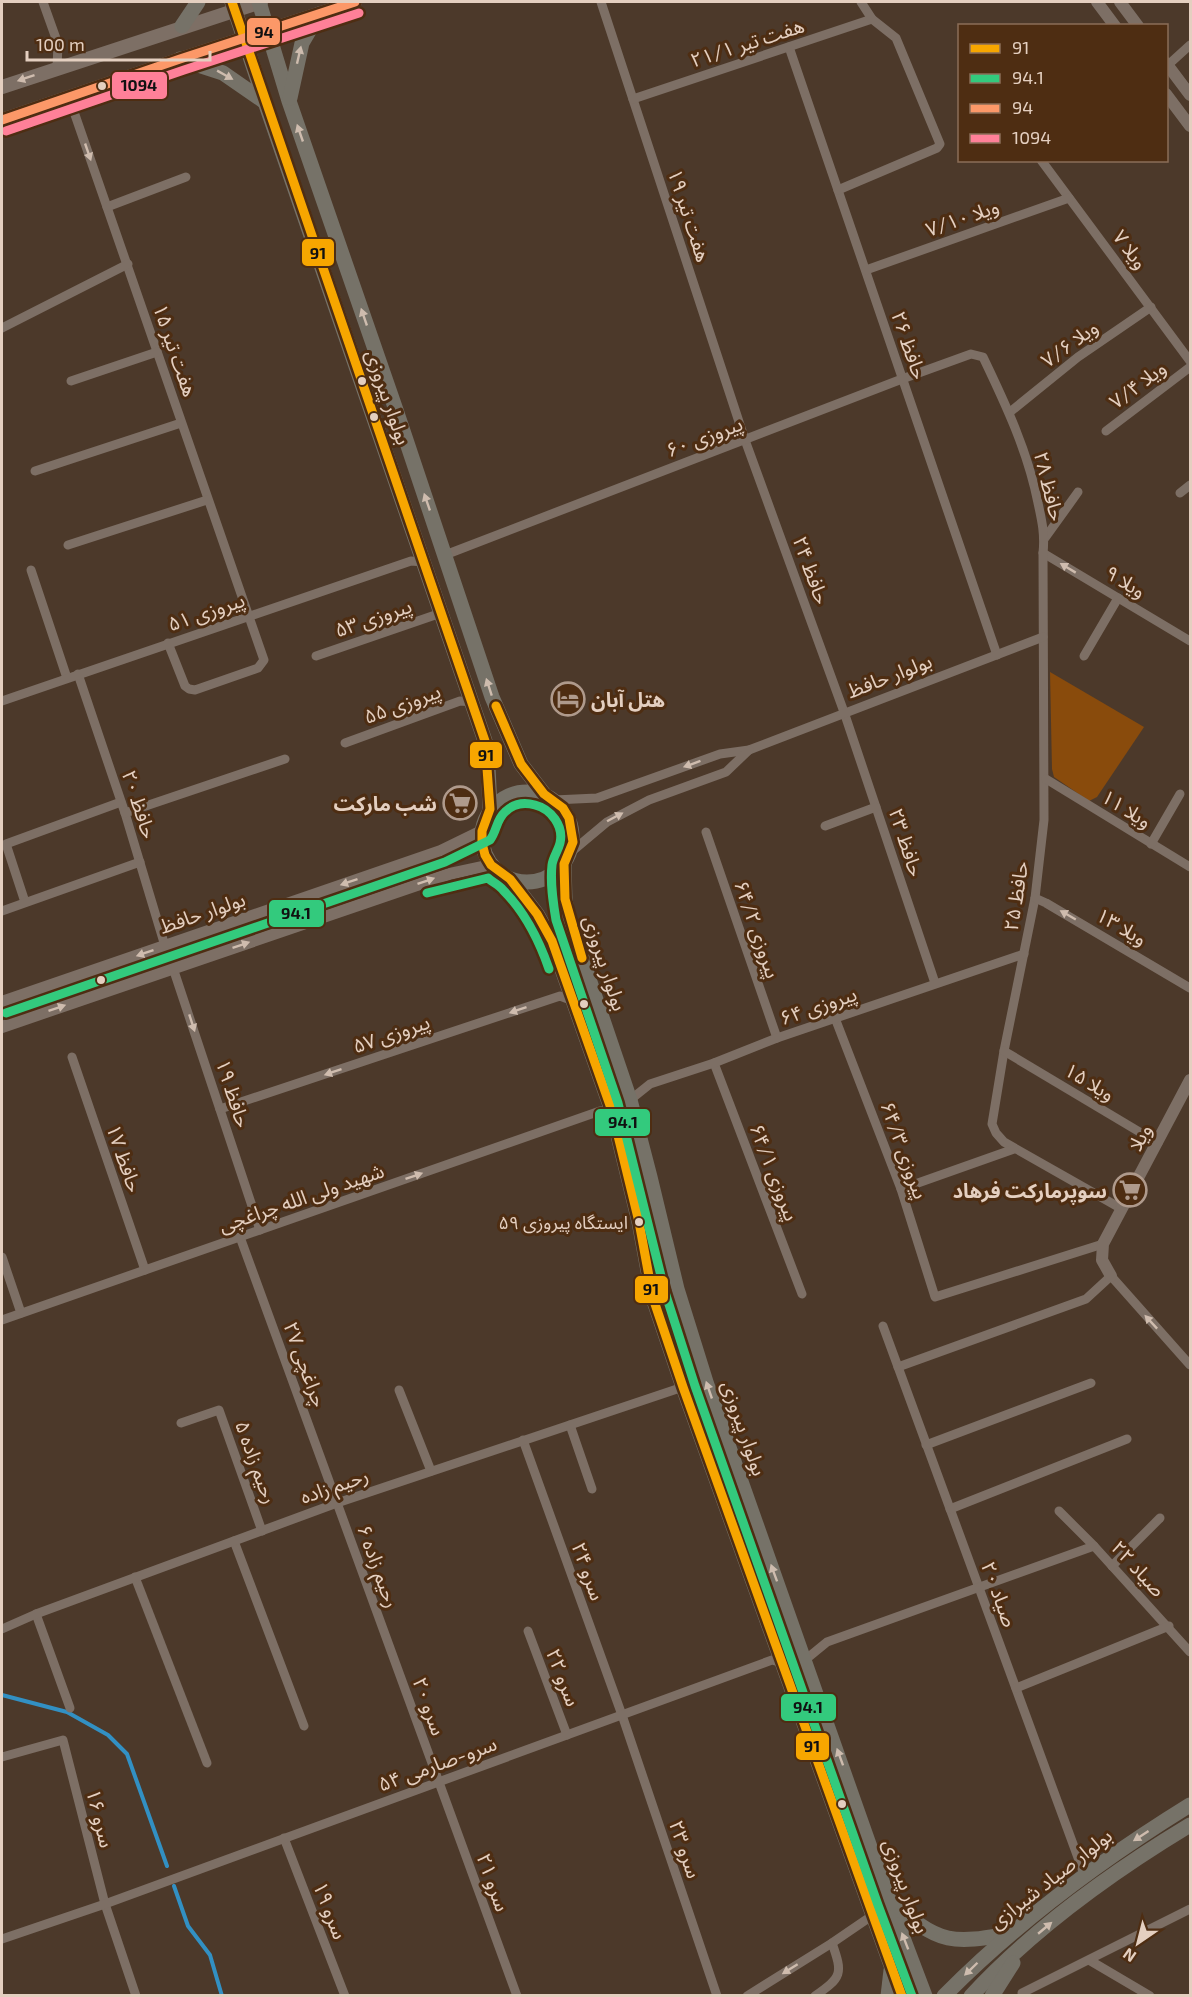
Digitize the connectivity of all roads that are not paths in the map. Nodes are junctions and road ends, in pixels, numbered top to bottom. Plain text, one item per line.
1 (43, 2) edge
2 (198, 2) edge
3 (260, 2) edge
4 (355, 2) edge
5 (601, 2) edge
6 (861, 2) edge
7 (1097, 2) edge
8 (1120, 2) edge
9 (234, 6) edge
10 (319, 14) junction
11 (872, 19) junction
12 (1114, 24) edge
13 (1136, 24) edge
14 (182, 26) junction
15 (268, 31) junction
16 (244, 38) junction
17 (1191, 45) edge
18 (789, 47) junction
19 (180, 58) junction
20 (1168, 64) edge
21 (57, 68) junction
22 (2, 87) edge
23 (1168, 95) edge
24 (1191, 95) edge
25 (67, 98) junction
26 (633, 99) junction
27 (289, 101) junction
28 (265, 102) junction
29 (2, 120) edge
30 (1191, 126) edge
31 (1043, 162) edge
32 (186, 177) dead end
33 (838, 190) junction
34 (1070, 198) junction
35 (107, 207) junction
36 (128, 264) junction
37 (866, 270) junction
38 (1151, 307) junction
39 (2, 328) edge
40 (157, 352) junction
41 (977, 355) joint
42 (1191, 361) edge
43 (1191, 367) edge
44 (902, 379) junction
45 (71, 381) dead end
46 (1010, 412) junction
47 (181, 423) junction
48 (1106, 431) dead end
49 (745, 440) junction
50 (35, 471) dead end
51 (1191, 485) edge
52 (1078, 492) dead end
53 (1180, 493) dead end
54 (207, 500) junction
55 (1045, 538) junction
56 (68, 545) dead end
57 (1043, 553) junction
58 (445, 555) junction
59 (423, 562) junction
60 (31, 570) dead end
61 (1118, 598) junction
62 (441, 614) junction
63 (249, 615) junction
64 (1043, 637) junction
65 (1191, 641) edge
66 (168, 643) junction
67 (997, 655) junction
68 (316, 656) dead end
69 (1084, 656) dead end
70 (78, 674) junction
71 (67, 678) junction
72 (2, 701) edge
73 (472, 702) junction
74 (844, 712) junction
75 (345, 742) dead end
76 (749, 750) junction
77 (285, 759) dead end
78 (1046, 779) junction
79 (1180, 794) dead end
80 (549, 797) junction
81 (121, 802) junction
82 (876, 807) junction
83 (490, 809) junction
84 (125, 813) junction
85 (825, 826) dead end
86 (482, 831) junction
87 (706, 832) dead end
88 (1151, 844) junction
89 (567, 859) junction
90 (140, 862) junction
91 (491, 865) junction
92 (1191, 867) edge
93 (510, 879) junction
94 (1035, 898) junction
95 (25, 902) junction
96 (2, 911) edge
97 (165, 946) junction
98 (1024, 954) junction
99 (173, 968) junction
100 (935, 982) junction
101 (1191, 988) edge
102 (573, 1001) junction
103 (2, 1002) edge
104 (836, 1018) junction
105 (2, 1027) edge
106 (777, 1038) junction
107 (1004, 1051) junction
108 (72, 1057) dead end
109 (714, 1063) junction
110 (1190, 1082) edge
111 (630, 1100) junction
112 (220, 1109) junction
113 (612, 1111) junction
114 (1158, 1143) junction
115 (1014, 1149) junction
116 (901, 1189) junction
117 (1122, 1209) junction
118 (260, 1230) junction
119 (240, 1237) junction
120 (1103, 1244) junction
121 (2, 1257) edge
122 (145, 1270) junction
123 (1111, 1276) junction
124 (802, 1294) dead end
125 (21, 1313) junction
126 (2, 1320) edge
127 (883, 1326) dead end
128 (1191, 1365) edge
129 (898, 1367) junction
130 (1091, 1383) dead end
131 (683, 1387) junction
132 (399, 1390) dead end
133 (181, 1423) dead end
134 (570, 1425) junction
135 (1127, 1439) dead end
136 (523, 1440) junction
137 (926, 1445) junction
138 (431, 1471) junction
139 (592, 1489) dead end
140 (337, 1503) junction
141 (950, 1509) junction
142 (1059, 1511) dead end
143 (1160, 1518) dead end
144 (262, 1531) junction
145 (234, 1541) junction
146 (1094, 1546) junction
147 (1112, 1566) junction
148 (135, 1578) junction
149 (979, 1588) junction
150 (36, 1614) junction
151 (1169, 1626) junction
152 (2, 1629) edge
153 (528, 1631) dead end
154 (388, 1642) joint
155 (1191, 1652) edge
156 (805, 1660) junction
157 (782, 1663) junction
158 (1016, 1688) junction
159 (70, 1708) dead end
160 (622, 1715) junction
161 (304, 1726) dead end
162 (567, 1735) junction
163 (2, 1757) edge
164 (207, 1763) dead end
165 (438, 1782) junction
166 (1191, 1805) edge
167 (1191, 1825) edge
168 (284, 1838) junction
169 (1084, 1874) junction
170 (890, 1901) junction
171 (105, 1904) junction
172 (1191, 1909) edge
173 (873, 1915) junction
174 (1009, 1934) junction
175 (2, 1940) edge
176 (832, 1943) junction
177 (1026, 1944) junction
178 (1089, 1959) junction
179 (892, 1967) junction
180 (1022, 1993) dead end
181 (136, 1995) edge
182 (345, 1995) edge
183 (517, 1995) edge
184 (717, 1995) edge
185 (747, 1995) edge
186 (814, 1995) edge
187 (888, 1995) edge
188 (902, 1995) edge
189 (925, 1995) edge
190 (944, 1995) edge
191 (971, 1995) edge
192 (992, 1995) edge
193 (1150, 1995) edge

1 - 21 street
2 - 14 main road
3 - 9 main road
3 - 15 main road, بولوار پیروزی
4 - 10 main road
5 - 26 street, هفت تیر ۱۹
6 - 11 street
7 - 12 street
8 - 13 street
9 - 14 main road
9 - 16 main road, بولوار پیروزی
10 - 15 main road
27 -> 10 main road
11 - 18 street, هفت تیر ۲۱/۱
11 - 33 street
14 - 21 main road
15 - 16 main road
15 - 27 main road, بولوار پیروزی
16 - 19 main road
16 - 28 main road, بولوار پیروزی
17 - 20 street
18 - 26 street, هفت تیر ۲۱/۱
18 - 33 street, حافظ ۲۶
19 - 25 main road
19 -> 28 main road
20 - 24 street
21 -> 22 main road
23 - 30 street
25 - 29 main road
25 -> 35 street, هفت تیر ۱۵
26 - 49 street, هفت تیر ۱۹
58 -> 27 main road, بولوار پیروزی
28 - 59 main road, بولوار پیروزی
31 - 34 street, ویلا ۷
32 - 35 street
33 - 37 street, حافظ ۲۶
34 - 37 street, ویلا ۷/۱۰
34 - 38 street, ویلا ۷
35 - 36 street, هفت تیر ۱۵
36 - 39 street
36 - 40 street, هفت تیر ۱۵
37 - 44 street, حافظ ۲۶
38 - 42 street, ویلا ۷
38 - 46 street, ویلا ۷/۶
40 - 45 street
40 - 47 street, هفت تیر ۱۵
41 - 44 street, پیروزی ۶۰
41 - 46 street, حافظ ۲۸
43 - 48 street, ویلا ۷/۴
44 - 49 street, پیروزی ۶۰
44 - 67 street, حافظ ۲۶
46 - 55 street, حافظ ۲۸
47 - 50 street
47 - 54 street, هفت تیر ۱۵
49 - 58 street, پیروزی ۶۰
49 - 74 street, حافظ ۲۴
51 - 53 street
52 - 55 street
54 - 56 street
54 - 63 street, هفت تیر ۱۵
55 - 57 street, حافظ ۲۸
61 -> 57 street, ویلا ۹
57 - 64 street, حافظ ۲۸
80 -> 58 main road, بولوار پیروزی
59 - 62 main road, بولوار پیروزی
59 - 63 street, پیروزی ۵۱
60 - 71 street
61 - 65 street, ویلا ۹
61 - 69 street
62 - 68 street, پیروزی ۵۳
62 - 73 main road, بولوار پیروزی
63 - 66 street, پیروزی ۵۱
63 - 66 street, هفت تیر ۱۵
64 - 67 street, بولوار حافظ
64 - 78 street, حافظ ۲۵
66 - 70 street, پیروزی ۵۱
67 - 74 street, بولوار حافظ
70 - 71 street, پیروزی ۵۱
70 - 81 street, حافظ ۲۰
71 - 72 street, پیروزی ۵۱
73 - 75 street, پیروزی ۵۵
73 - 83 main road, بولوار پیروزی
74 - 76 street, بولوار حافظ
74 - 82 street, حافظ ۲۳
76 -> 80 street
89 -> 76 street
77 - 84 street
78 - 88 street, ویلا ۱۱
78 - 94 street, حافظ ۲۵
79 - 88 street
80 - 83 main road
80 - 89 main road
81 - 84 street, حافظ ۲۰
81 - 95 street
82 - 85 street
82 - 100 street, حافظ ۲۳
83 - 86 main road
84 - 90 street, حافظ ۲۰
86 - 91 main road
86 -> 97 street, بولوار حافظ
87 - 106 street, پیروزی ۶۴/۲
88 - 92 street, ویلا ۱۱
89 - 93 main road
89 - 111 main road, بولوار پیروزی
90 - 95 street
90 - 97 street, حافظ ۲۰
91 - 93 main road
99 -> 91 street
93 - 102 main road, بولوار پیروزی
94 - 98 street, حافظ ۲۵
101 -> 94 street, ویلا ۱۳
95 - 96 street
97 -> 103 street, بولوار حافظ
98 - 100 street, پیروزی ۶۴
98 - 107 street, حافظ ۲۵
105 -> 99 street
99 -> 112 street, حافظ ۱۹
100 - 104 street, پیروزی ۶۴
102 -> 112 street, پیروزی ۵۷
102 - 113 main road, بولوار پیروزی
104 - 106 street, پیروزی ۶۴
104 - 116 street, پیروزی ۶۴/۳
106 - 109 street, پیروزی ۶۴
107 - 114 street, ویلا ۱۵
107 - 115 street, حافظ ۲۵
108 - 122 street, حافظ ۱۷
109 - 111 street, پیروزی ۶۴
109 - 124 street, پیروزی ۶۴/۱
110 - 114 street, ویلا
156 -> 111 main road, بولوار پیروزی
112 - 118 street, حافظ ۱۹
118 -> 113 street, شهید ولی الله چراغچی
113 - 131 main road, بولوار پیروزی
114 - 117 street, ویلا
115 - 116 street
115 - 117 street
116 - 120 street, پیروزی ۶۴/۳
117 - 120 street, ویلا
118 - 119 street, شهید ولی الله چراغچی
119 - 122 street, شهید ولی الله چراغچی
119 - 140 street, چراغچی ۲۷
120 - 123 street
121 - 125 street
122 - 125 street, شهید ولی الله چراغچی
128 -> 123 street
123 - 129 street
125 - 126 street, شهید ولی الله چراغچی
127 - 129 street, صیاد ۲۰
129 - 137 street, صیاد ۲۰
130 - 137 street
131 - 134 street, رحیم زاده
131 - 157 main road, بولوار پیروزی
132 - 138 street
133 - 144 street, رحیم زاده ۵
134 - 136 street, رحیم زاده
134 - 139 street
135 - 141 street
136 - 138 street, رحیم زاده
136 - 160 street, سرو ۲۴
137 - 141 street, صیاد ۲۰
138 - 140 street, رحیم زاده
140 - 144 street, رحیم زاده
140 - 154 street, رحیم زاده ۶
141 - 149 street, صیاد ۲۰
142 - 146 street, صیاد ۲۲
143 - 147 street
144 - 145 street, رحیم زاده
145 - 148 street, رحیم زاده
145 - 161 street
146 - 147 street, صیاد ۲۲
146 - 149 street
147 - 151 street, صیاد ۲۲
148 - 150 street, رحیم زاده
148 - 164 street
149 - 156 street
149 - 158 street, صیاد ۲۰
150 - 152 street, رحیم زاده
150 - 159 street
151 - 155 street, صیاد ۲۲
151 - 158 street
153 - 162 street, سرو ۲۲
154 - 165 street, سرو ۲۰
170 -> 156 main road, بولوار پیروزی
157 - 160 street, سرو-صارمی ۵۴
157 - 173 main road, بولوار پیروزی
158 - 169 street, صیاد ۲۰
160 - 162 street, سرو-صارمی ۵۴
160 - 184 street, سرو ۲۳
162 - 165 street, سرو-صارمی ۵۴
163 - 171 street, سرو ۱۶
165 - 168 street, سرو-صارمی ۵۴
165 - 183 street, سرو ۲۱
166 -> 169 main road, بولوار صیاد شیرازی
177 -> 167 main road, بولوار صیاد شیرازی
168 - 171 street, سرو-صارمی ۵۴
168 - 182 street, سرو ۱۹
169 - 174 main road, بولوار صیاد شیرازی
170 - 174 main road
189 -> 170 main road, بولوار پیروزی
171 - 175 street, سرو-صارمی ۵۴
171 - 181 street, سرو ۱۶
172 - 178 street
173 - 176 street
173 - 179 main road, بولوار پیروزی
174 -> 190 main road, بولوار صیاد شیرازی
176 -> 185 street
176 - 186 street
177 - 191 main road, بولوار صیاد شیرازی
177 - 192 main road
178 - 180 street
178 - 193 street
179 - 187 main road
179 - 188 main road, بولوار پیروزی

